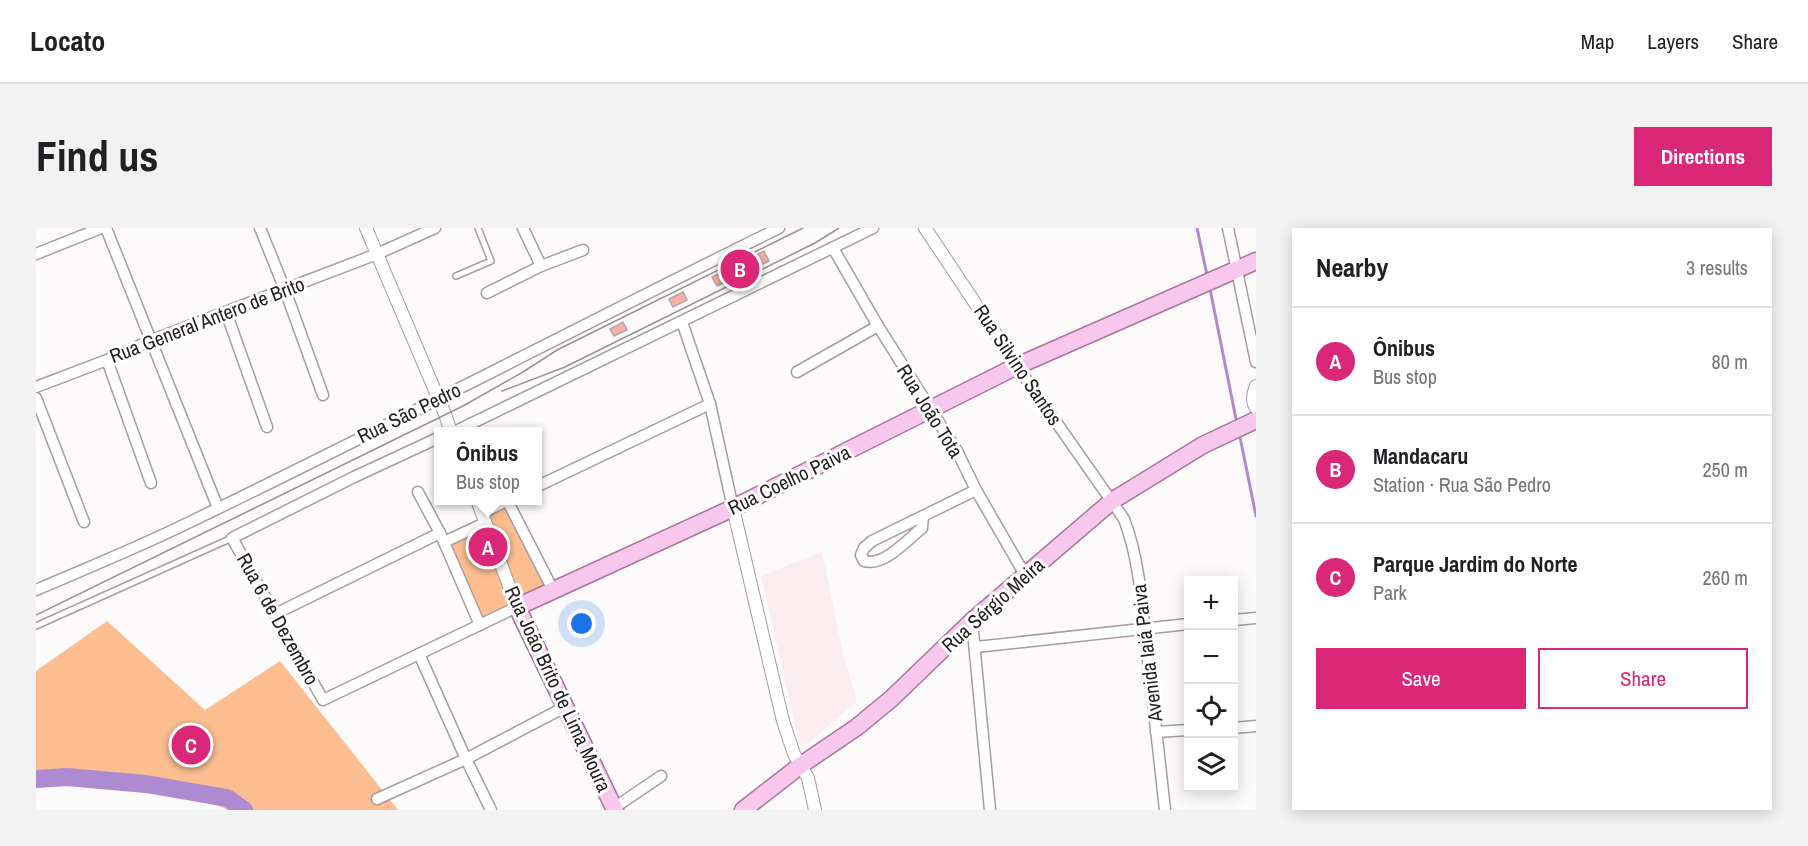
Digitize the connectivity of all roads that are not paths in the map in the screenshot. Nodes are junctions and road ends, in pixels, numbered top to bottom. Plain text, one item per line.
1 (101, 228) edge
2 (106, 228) edge
3 (260, 228) edge
4 (366, 228) edge
5 (435, 228) edge
6 (478, 228) edge
7 (523, 228) edge
8 (779, 228) edge
9 (873, 228) edge
10 (925, 228) edge
11 (1228, 228) edge
12 (833, 248) junction
13 (583, 250) dead end
14 (36, 254) edge
15 (377, 254) junction
16 (1256, 261) edge
17 (541, 266) junction
18 (1237, 271) junction
19 (456, 276) dead end
20 (285, 290) junction
21 (487, 293) dead end
22 (226, 312) junction
23 (682, 322) junction
24 (878, 326) junction
25 (152, 340) junction
26 (107, 360) junction
27 (1256, 362) edge
28 (1017, 366) junction
29 (797, 372) dead end
30 (1256, 386) edge
31 (36, 387) edge
32 (323, 395) dead end
33 (36, 398) edge
34 (439, 399) junction
35 (710, 404) junction
36 (1256, 408) edge
37 (930, 410) junction
38 (1256, 420) edge
39 (267, 427) dead end
40 (450, 427) edge
41 (462, 427) edge
42 (434, 440) edge
43 (151, 483) dead end
44 (542, 484) edge
45 (976, 490) junction
46 (418, 492) dead end
47 (1112, 501) junction
48 (479, 505) edge
49 (502, 505) edge
50 (510, 505) edge
51 (218, 508) junction
52 (733, 508) junction
53 (923, 517) junction
54 (484, 518) junction
55 (84, 522) dead end
56 (232, 537) junction
57 (442, 537) junction
58 (1025, 575) junction
59 (36, 590) edge
60 (553, 590) junction
61 (517, 607) junction
62 (275, 614) junction
63 (1256, 618) edge
64 (1238, 620) edge
65 (972, 621) junction
66 (1184, 624) edge
67 (480, 625) junction
68 (36, 626) edge
69 (1144, 628) junction
70 (976, 647) junction
71 (419, 654) junction
72 (323, 700) joint
73 (565, 707) junction
74 (1256, 726) edge
75 (1238, 728) edge
76 (1184, 730) edge
77 (1156, 732) junction
78 (466, 759) junction
79 (801, 765) junction
80 (662, 776) dead end
81 (377, 800) dead end
82 (613, 809) edge
83 (491, 810) edge
84 (743, 810) edge
85 (815, 810) edge
86 (990, 810) edge
87 (1165, 810) edge

1 - 14 street
2 - 25 street
3 - 20 street
4 - 15 street
5 - 15 street, Rua General Antero de Brito
6 - 19 lane
7 - 17 street
8 - 34 street, Rua São Pedro
9 - 12 street, Rua São Pedro
10 - 28 street, Rua Silvino Santos
11 - 18 street
12 - 23 street, Rua São Pedro
12 - 24 street, Rua João Tota
13 - 17 street
15 - 20 street, Rua General Antero de Brito
15 - 34 street
16 - 18 main road, Rua Coelho Paiva
17 - 21 street
18 - 27 street
18 - 28 main road, Rua Coelho Paiva
20 - 22 street, Rua General Antero de Brito
20 - 32 street
22 - 25 street, Rua General Antero de Brito
22 - 39 street
23 - 35 street
23 - 41 street, Rua São Pedro
24 - 29 street
24 - 37 street, Rua João Tota
25 - 26 street, Rua General Antero de Brito
25 - 51 street
26 - 31 street, Rua General Antero de Brito
26 - 43 street
28 - 37 main road, Rua Coelho Paiva
28 - 47 street, Rua Silvino Santos
30 - 36 street
33 - 55 street
34 - 40 street
34 - 51 street, Rua São Pedro
35 - 44 street
35 - 52 street
37 - 45 street, Rua João Tota
37 - 52 main road, Rua Coelho Paiva
38 - 47 main road, Rua Sérgio Meira
42 - 56 street, Rua São Pedro
45 - 53 street
45 - 58 street, Rua João Tota
46 - 57 street
47 - 58 main road, Rua Sérgio Meira
47 - 69 street, Avenida Iaiá Paiva
48 - 54 street, Rua João Brito de Lima Moura
49 - 54 street
50 - 60 street
51 - 59 street, Rua São Pedro
52 - 60 main road, Rua Coelho Paiva
52 - 79 street
53 - 53 street
54 - 57 street
54 - 61 street, Rua João Brito de Lima Moura
56 - 62 street, Rua 6 de Dezembro
56 - 68 lane
57 - 62 street
57 - 67 street
58 - 65 main road, Rua Sérgio Meira
60 - 61 main road, Rua Coelho Paiva
61 - 67 street, Rua Coelho Paiva
61 - 73 main road, Rua João Brito de Lima Moura
62 - 72 street, Rua 6 de Dezembro
63 - 64 street
65 - 70 street
65 - 79 main road, Rua Sérgio Meira
66 - 69 street
67 - 71 street, Rua Coelho Paiva
69 - 70 street
69 - 77 street, Avenida Iaiá Paiva
70 - 86 street
71 - 72 street, Rua Coelho Paiva
71 - 78 street
73 - 78 street
73 - 82 main road, Rua João Brito de Lima Moura
74 - 75 street
76 - 77 street
77 - 87 street, Avenida Iaiá Paiva
78 - 81 street
78 - 83 street
79 - 84 main road, Rua Sérgio Meira
79 - 85 street
80 - 82 street

